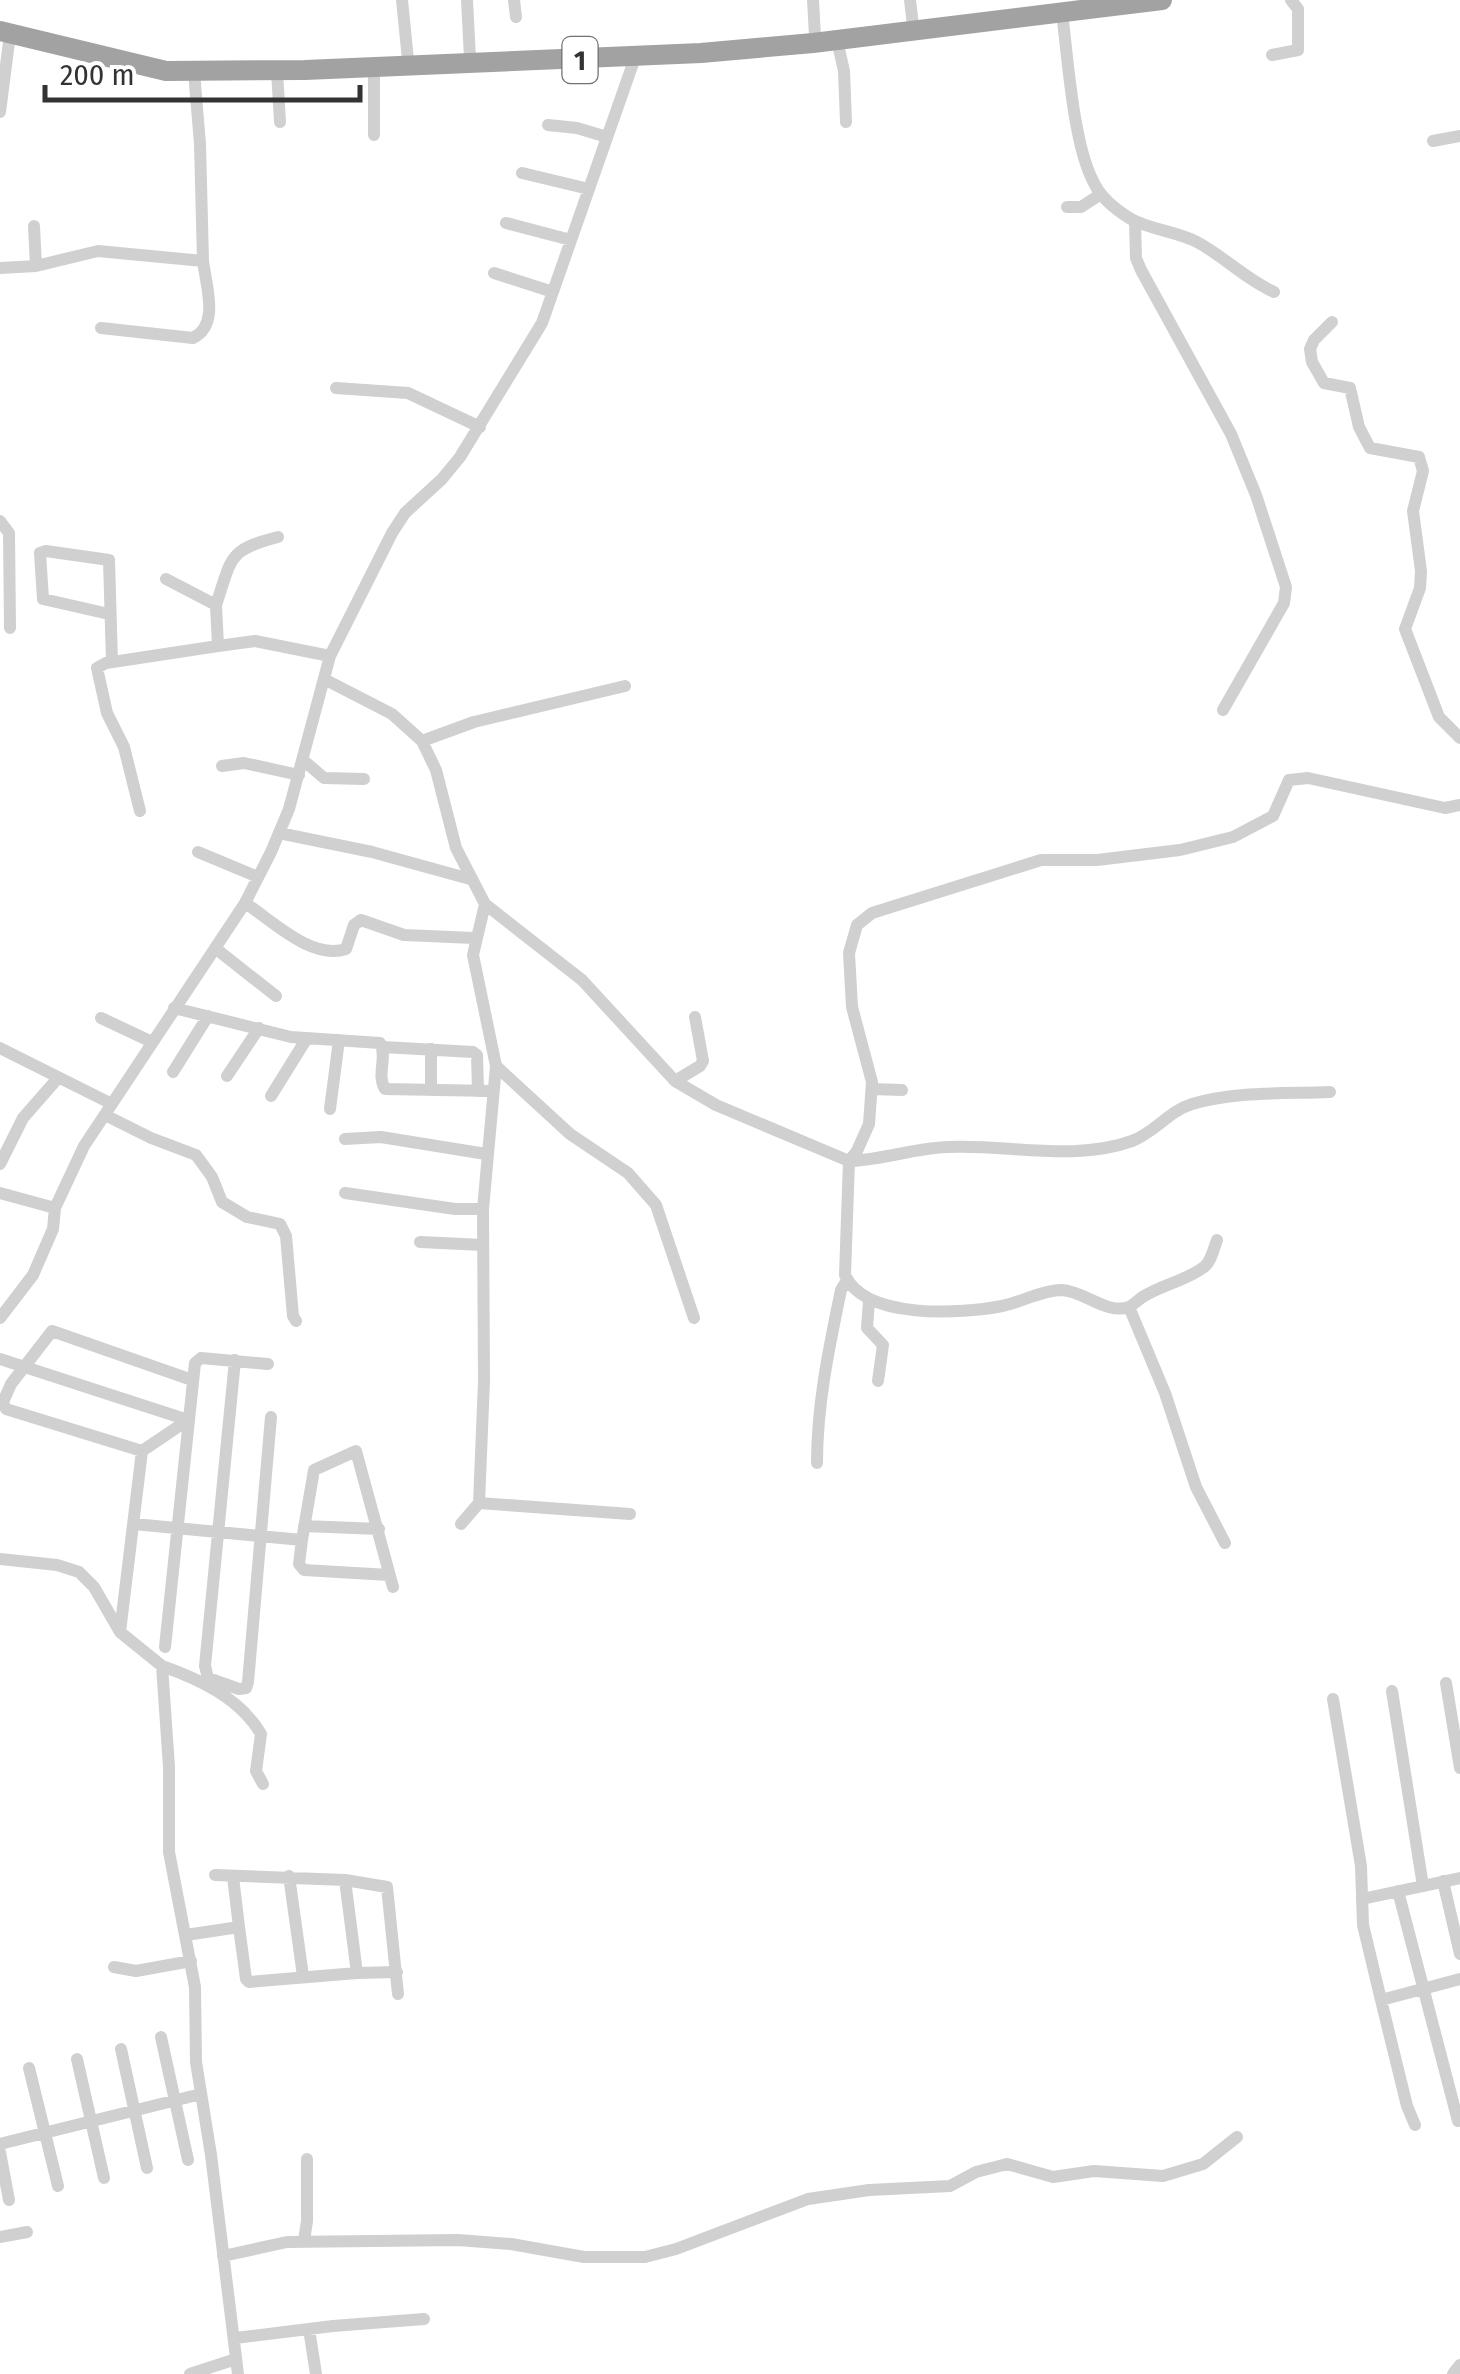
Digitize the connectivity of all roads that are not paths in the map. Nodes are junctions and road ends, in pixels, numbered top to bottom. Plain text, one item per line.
1 (402, 0) edge
2 (467, 0) edge
3 (514, 0) edge
4 (814, 0) edge
5 (910, 0) edge
6 (1108, 0) edge
7 (1162, 0) edge
8 (1291, 0) edge
9 (1065, 8) edge
10 (516, 17) dead end
11 (914, 25) junction
12 (3, 30) edge
13 (815, 36) junction
14 (837, 40) junction
15 (1272, 54) dead end
16 (636, 55) junction
17 (470, 58) junction
18 (408, 60) junction
19 (374, 68) junction
20 (277, 71) junction
21 (194, 72) junction
22 (0, 112) edge
23 (280, 122) dead end
24 (846, 122) dead end
25 (548, 125) dead end
26 (374, 135) dead end
27 (1460, 136) edge
28 (607, 137) junction
29 (1434, 141) dead end
30 (522, 174) dead end
31 (589, 189) junction
32 (1100, 194) junction
33 (1068, 207) dead end
34 (506, 223) dead end
35 (34, 226) dead end
36 (1134, 230) junction
37 (571, 240) junction
38 (203, 261) junction
39 (36, 266) junction
40 (0, 268) edge
41 (494, 272) dead end
42 (553, 292) junction
43 (1274, 292) dead end
44 (1332, 322) dead end
45 (101, 328) dead end
46 (336, 388) dead end
47 (480, 427) junction
48 (0, 521) edge
49 (278, 538) dead end
50 (166, 579) dead end
51 (4, 580) edge
52 (216, 605) junction
53 (109, 614) junction
54 (10, 628) dead end
55 (218, 646) junction
56 (330, 656) junction
57 (112, 662) junction
58 (324, 679) junction
59 (625, 686) dead end
60 (1223, 710) dead end
61 (1460, 738) edge
62 (422, 741) junction
63 (303, 760) junction
64 (222, 766) dead end
65 (299, 775) junction
66 (364, 778) dead end
67 (1460, 805) edge
68 (140, 810) dead end
69 (280, 833) junction
70 (198, 852) dead end
71 (258, 877) junction
72 (470, 879) junction
73 (245, 903) junction
74 (485, 904) junction
75 (474, 938) junction
76 (215, 948) junction
77 (276, 996) dead end
78 (174, 1008) junction
79 (208, 1016) junction
80 (695, 1016) dead end
81 (101, 1018) dead end
82 (259, 1028) junction
83 (308, 1038) junction
84 (339, 1040) junction
85 (152, 1042) junction
86 (383, 1047) junction
87 (0, 1048) edge
88 (431, 1049) junction
89 (496, 1066) junction
90 (173, 1072) dead end
91 (227, 1076) dead end
92 (58, 1078) junction
93 (675, 1081) junction
94 (430, 1090) junction
95 (872, 1090) junction
96 (902, 1090) dead end
97 (485, 1091) junction
98 (1330, 1092) dead end
99 (271, 1096) dead end
100 (325, 1108) dead end
101 (108, 1109) junction
102 (345, 1139) dead end
103 (486, 1154) junction
104 (849, 1161) junction
105 (0, 1164) edge
106 (0, 1192) edge
107 (345, 1193) dead end
108 (56, 1208) junction
109 (482, 1209) junction
110 (1217, 1240) dead end
111 (420, 1242) dead end
112 (483, 1245) junction
113 (847, 1280) junction
114 (869, 1301) junction
115 (1130, 1308) junction
116 (2, 1312) edge
117 (694, 1318) dead end
118 (296, 1321) dead end
119 (0, 1359) edge
120 (235, 1360) junction
121 (268, 1364) dead end
122 (26, 1367) junction
123 (192, 1380) junction
124 (878, 1381) dead end
125 (270, 1417) dead end
126 (188, 1420) junction
127 (142, 1451) junction
128 (817, 1463) dead end
129 (479, 1503) junction
130 (630, 1514) dead end
131 (134, 1524) junction
132 (462, 1524) dead end
133 (179, 1530) junction
134 (379, 1530) junction
135 (220, 1532) junction
136 (303, 1533) junction
137 (260, 1535) junction
138 (1224, 1543) dead end
139 (0, 1558) edge
140 (120, 1632) junction
141 (165, 1647) dead end
142 (162, 1666) junction
143 (1446, 1684) dead end
144 (1392, 1690) dead end
145 (1333, 1699) dead end
146 (1460, 1768) edge
147 (263, 1784) dead end
148 (214, 1875) dead end
149 (290, 1876) junction
150 (233, 1877) junction
151 (1460, 1878) edge
152 (345, 1880) junction
153 (1442, 1881) junction
154 (1423, 1886) junction
155 (1398, 1891) junction
156 (1362, 1899) junction
157 (239, 1927) junction
158 (186, 1935) junction
159 (1460, 1954) edge
160 (191, 1961) junction
161 (114, 1967) dead end
162 (397, 1972) junction
163 (357, 1974) junction
164 (304, 1976) junction
165 (1460, 1980) edge
166 (1425, 1988) junction
167 (398, 1994) dead end
168 (1381, 2000) junction
169 (161, 2038) dead end
170 (121, 2048) dead end
171 (77, 2059) dead end
172 (29, 2068) dead end
173 (200, 2094) junction
174 (176, 2100) junction
175 (136, 2111) junction
176 (1458, 2121) edge
177 (92, 2122) junction
178 (1416, 2125) dead end
179 (44, 2135) junction
180 (1237, 2137) dead end
181 (0, 2144) edge
182 (0, 2152) edge
183 (307, 2158) dead end
184 (188, 2160) dead end
185 (146, 2168) dead end
186 (104, 2178) dead end
187 (58, 2186) dead end
188 (9, 2200) dead end
189 (27, 2232) dead end
190 (0, 2236) edge
191 (304, 2241) junction
192 (222, 2256) junction
193 (424, 2319) dead end
194 (309, 2329) junction
195 (235, 2338) junction
196 (1460, 2365) edge
197 (237, 2367) edge
198 (190, 2374) edge
199 (316, 2374) edge
200 (1453, 2374) edge

1 - 18 street
2 - 17 street
3 - 10 street
4 - 13 street
5 - 11 street
6 - 9 highway, 1
7 - 9 highway, 1
8 - 15 street
9 - 11 highway, 1
9 - 14 highway, 1
9 - 32 street
11 - 13 highway, 1
12 - 18 highway, 1
12 - 21 highway, 1
12 - 22 street
13 - 16 highway, 1
14 - 16 highway, 1
14 - 24 street
16 - 17 highway, 1
16 - 19 highway, 1
16 - 28 street
17 - 18 highway, 1
19 - 20 highway, 1
19 - 26 street
20 - 21 highway, 1
20 - 23 street
21 - 38 street
25 - 28 street
27 - 29 street
28 - 31 street
30 - 31 street
31 - 37 street
32 - 33 street
32 - 36 street
34 - 37 street
35 - 39 street
36 - 43 street
36 - 60 street
37 - 42 street
38 - 39 street
38 - 45 street
39 - 40 street
41 - 42 street
42 - 47 street
44 - 61 street
46 - 47 street
47 - 56 street
48 - 51 street
49 - 52 street
50 - 52 street
51 - 54 street
52 - 55 street
53 - 53 street
53 - 57 street
55 - 56 street
55 - 57 street
56 - 58 street
57 - 68 street
58 - 62 street
58 - 63 street
59 - 62 street
62 - 72 street
63 - 65 street
63 - 66 street
64 - 65 street
65 - 69 street
67 - 95 street
69 - 71 street
69 - 72 street
70 - 71 street
71 - 73 street
72 - 74 street
73 - 75 street
73 - 76 street
74 - 75 street
74 - 93 street
75 - 89 street
76 - 77 street
76 - 78 street
78 - 79 street
78 - 85 street
79 - 82 street
79 - 90 street
80 - 93 street
81 - 85 street
82 - 83 street
82 - 91 street
83 - 84 street
83 - 99 street
84 - 86 street
84 - 100 street
85 - 101 street
86 - 88 street
86 - 94 street
87 - 92 street
88 - 94 street
88 - 97 street
89 - 97 street
89 - 117 street
92 - 101 street
92 - 105 street
93 - 104 street
94 - 97 street
95 - 96 street
95 - 104 street
97 - 103 street
98 - 104 street
101 - 108 street
101 - 118 street
102 - 103 street
103 - 109 street
104 - 113 street
106 - 108 street
107 - 109 street
108 - 116 street
109 - 112 street
110 - 115 street
111 - 112 street
112 - 129 street
113 - 114 street
113 - 128 street
114 - 115 street
114 - 124 street
115 - 138 street
119 - 122 street
120 - 121 street
120 - 123 street
120 - 135 street
122 - 123 street
122 - 126 street
122 - 127 street
123 - 126 street
125 - 137 street
126 - 127 street
126 - 133 street
127 - 131 street
129 - 130 street
129 - 132 street
131 - 133 street
131 - 140 street
133 - 135 street
133 - 141 street
134 - 136 street
134 - 136 street
134 - 136 street
135 - 137 street
135 - 137 street
136 - 137 street
139 - 140 street
140 - 142 street
142 - 147 street
142 - 158 street
143 - 146 street
144 - 154 street
145 - 156 street
148 - 150 street
149 - 150 street
149 - 152 street
149 - 164 street
150 - 157 street
151 - 153 street
152 - 162 street
152 - 163 street
153 - 154 street
153 - 159 street
154 - 155 street
155 - 156 street
155 - 166 street
156 - 168 street
157 - 158 street
157 - 164 street
158 - 160 street
160 - 161 street
160 - 173 street
162 - 163 street
162 - 167 street
163 - 164 street
165 - 166 street
166 - 168 street
166 - 176 street
168 - 178 street
169 - 174 street
170 - 175 street
171 - 177 street
172 - 179 street
173 - 174 street
173 - 192 street
174 - 175 street
174 - 184 street
175 - 177 street
175 - 185 street
177 - 179 street
177 - 186 street
179 - 181 street
179 - 187 street
180 - 191 street
182 - 188 street
183 - 191 street
189 - 190 street
191 - 192 street
192 - 195 street
193 - 194 street
194 - 195 street
194 - 199 street
195 - 197 street
196 - 200 street
197 - 198 street

